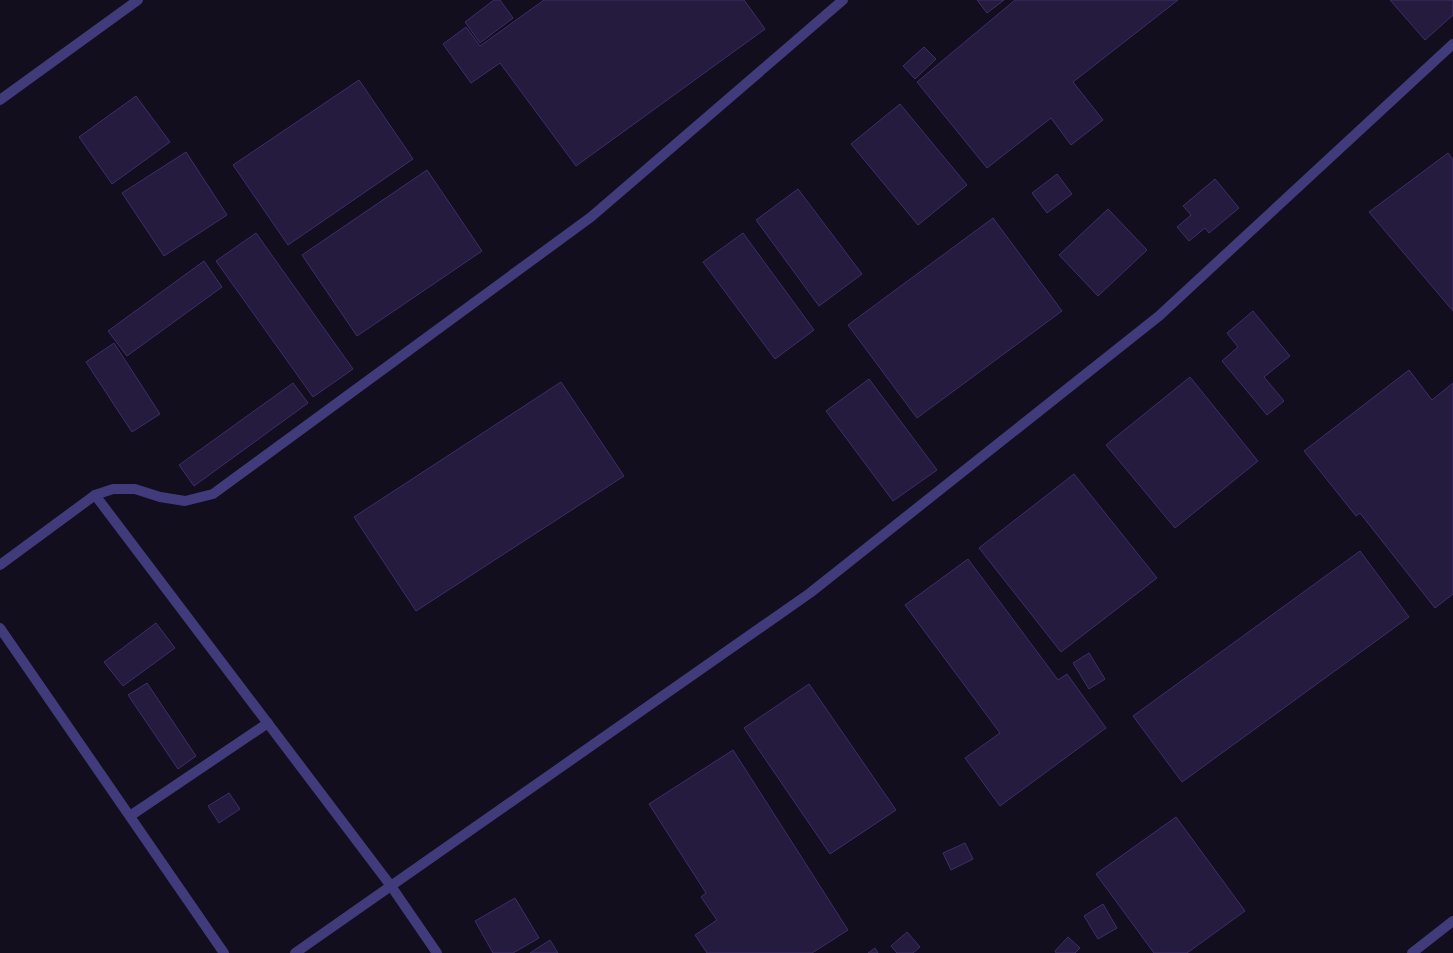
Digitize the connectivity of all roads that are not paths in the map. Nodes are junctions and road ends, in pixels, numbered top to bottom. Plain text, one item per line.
1 (138, 0) edge
2 (843, 0) edge
3 (1453, 44) edge
4 (0, 100) edge
5 (96, 495) junction
6 (0, 565) edge
7 (0, 628) edge
8 (268, 723) junction
9 (130, 816) junction
10 (391, 886) junction
11 (1453, 920) edge
12 (224, 953) edge
13 (295, 953) edge
14 (437, 953) edge
15 (1412, 953) edge

1 - 4 street
2 - 5 street
3 - 10 street
5 - 6 street
5 - 8 street
7 - 9 street
8 - 9 street
8 - 10 street
9 - 12 street
10 - 13 street
10 - 14 street
11 - 15 street

